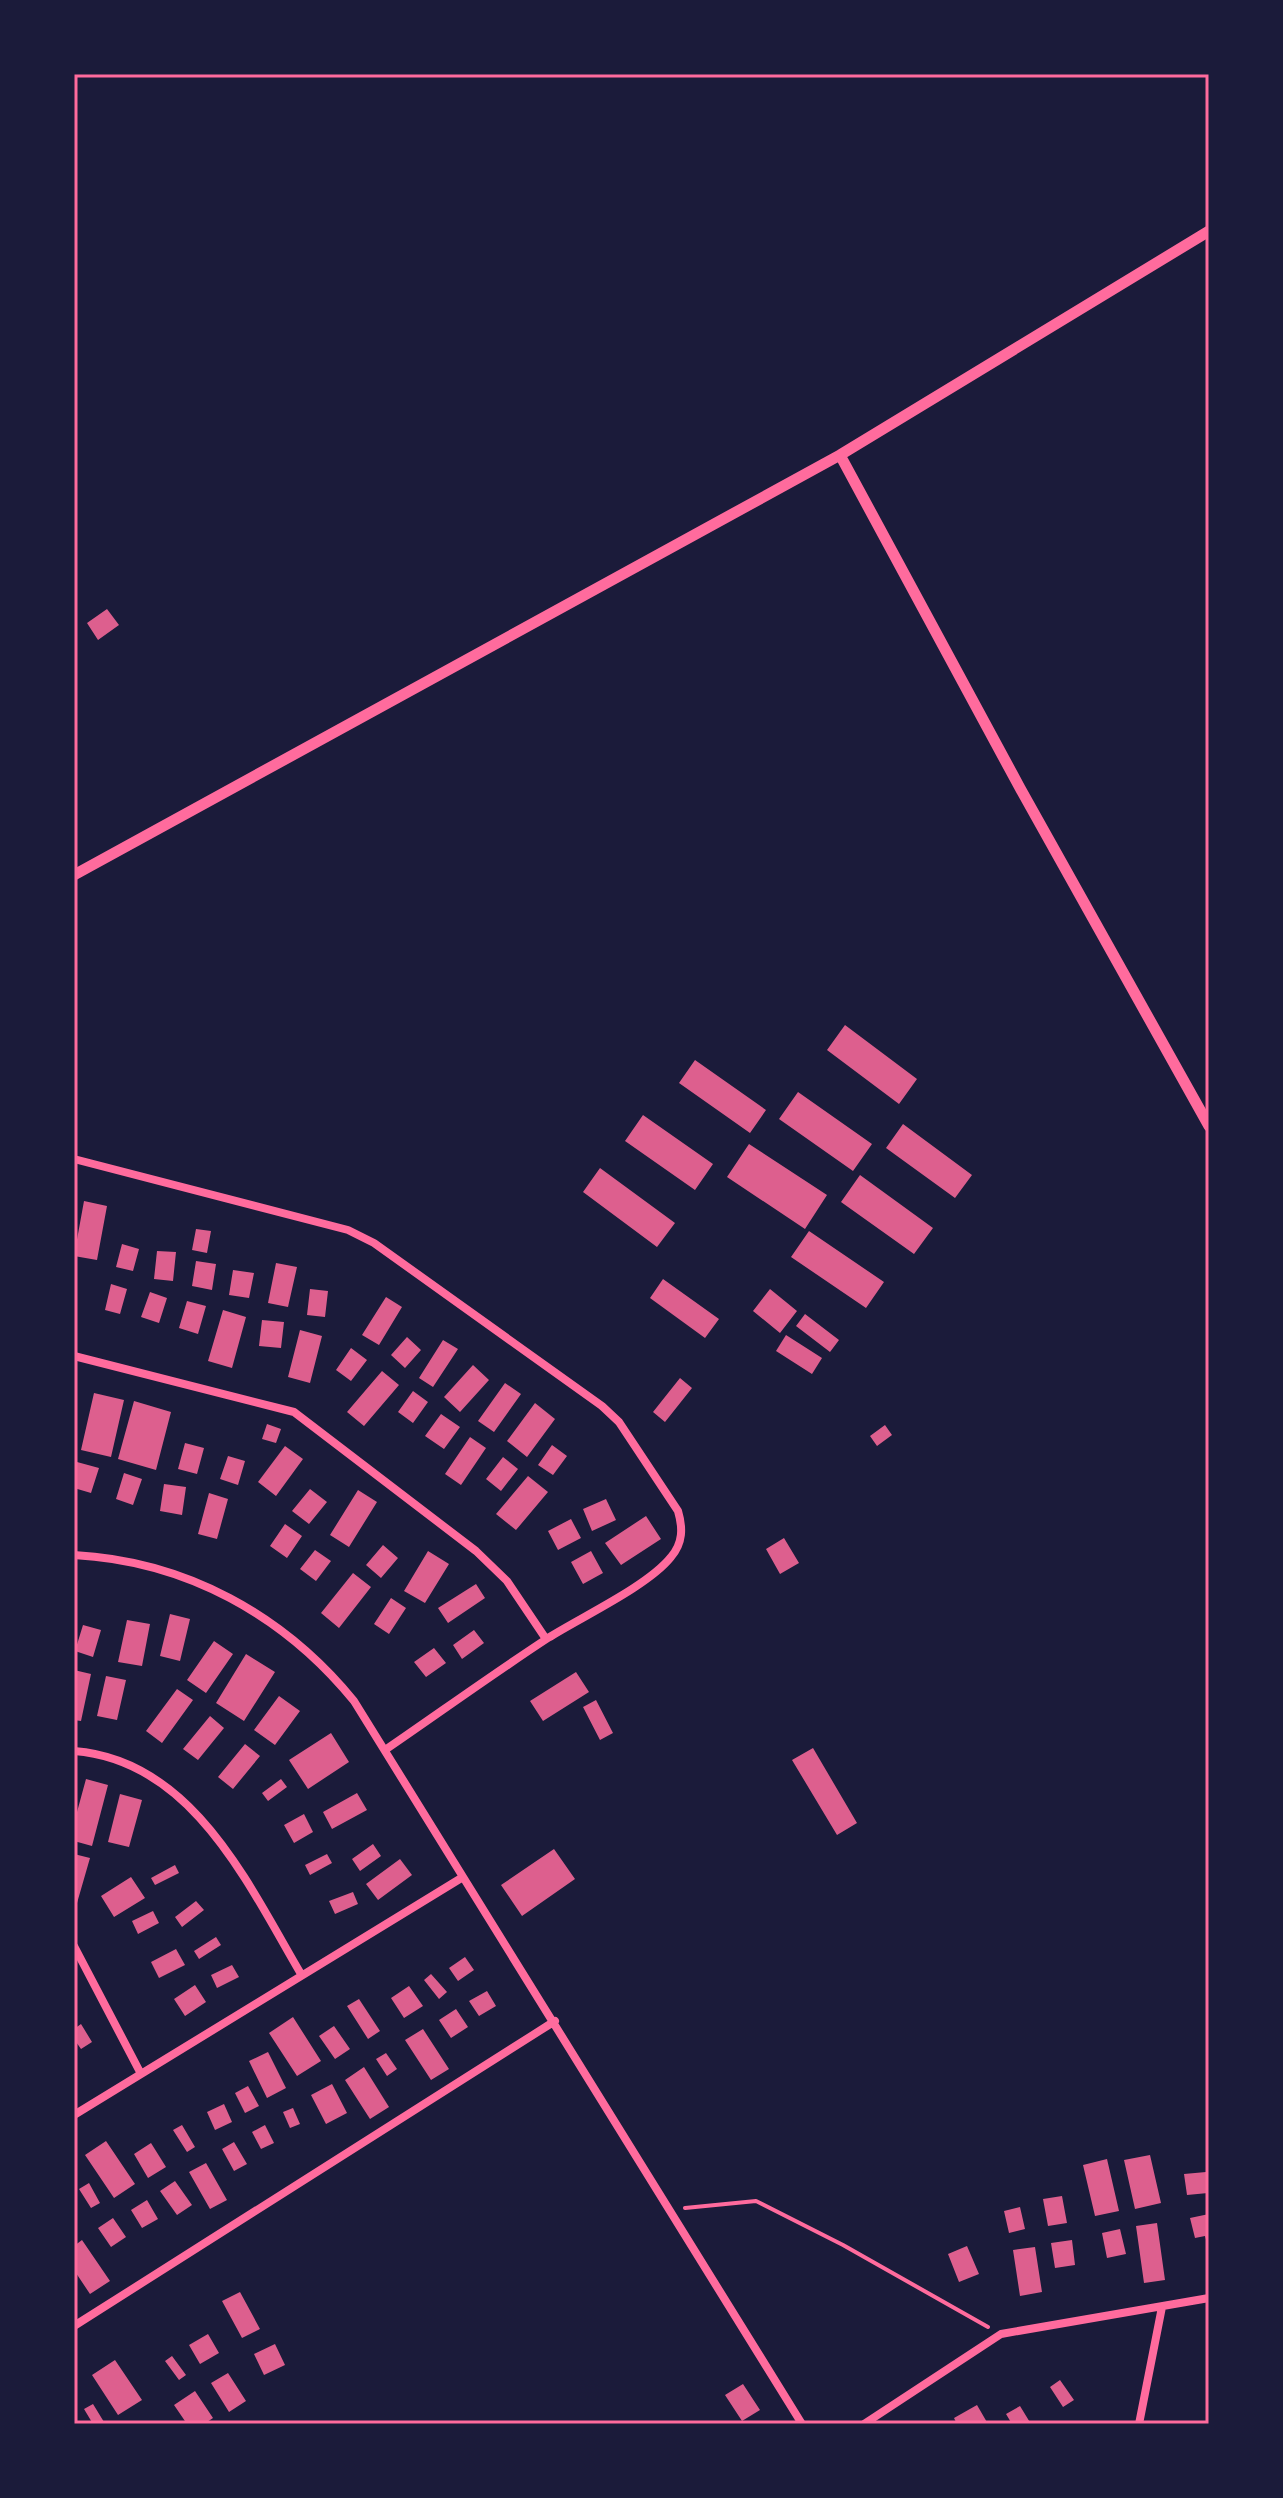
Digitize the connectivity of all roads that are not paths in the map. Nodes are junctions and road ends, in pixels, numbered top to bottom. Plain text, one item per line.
1 (1209, 231) edge
2 (840, 455) junction
3 (74, 875) edge
4 (1209, 1126) edge
5 (74, 1159) edge
6 (74, 1356) edge
7 (74, 1555) edge
8 (546, 1639) junction
9 (385, 1750) junction
10 (74, 1751) edge
11 (463, 1877) junction
12 (74, 1946) edge
13 (301, 1974) junction
14 (555, 2021) junction
15 (140, 2072) junction
16 (74, 2115) edge
17 (1209, 2298) edge
18 (1162, 2307) junction
19 (74, 2326) edge
20 (802, 2424) edge
21 (864, 2424) edge
22 (1139, 2424) edge

1 - 2 street
2 - 3 street
2 - 4 street
5 - 8 street
6 - 8 street
7 - 9 street
8 - 9 street
9 - 11 street
10 - 13 street
11 - 13 street
11 - 14 street
12 - 15 street
13 - 15 street
14 - 19 street
14 - 20 street
15 - 16 street
17 - 18 street
18 - 21 street
18 - 22 street

